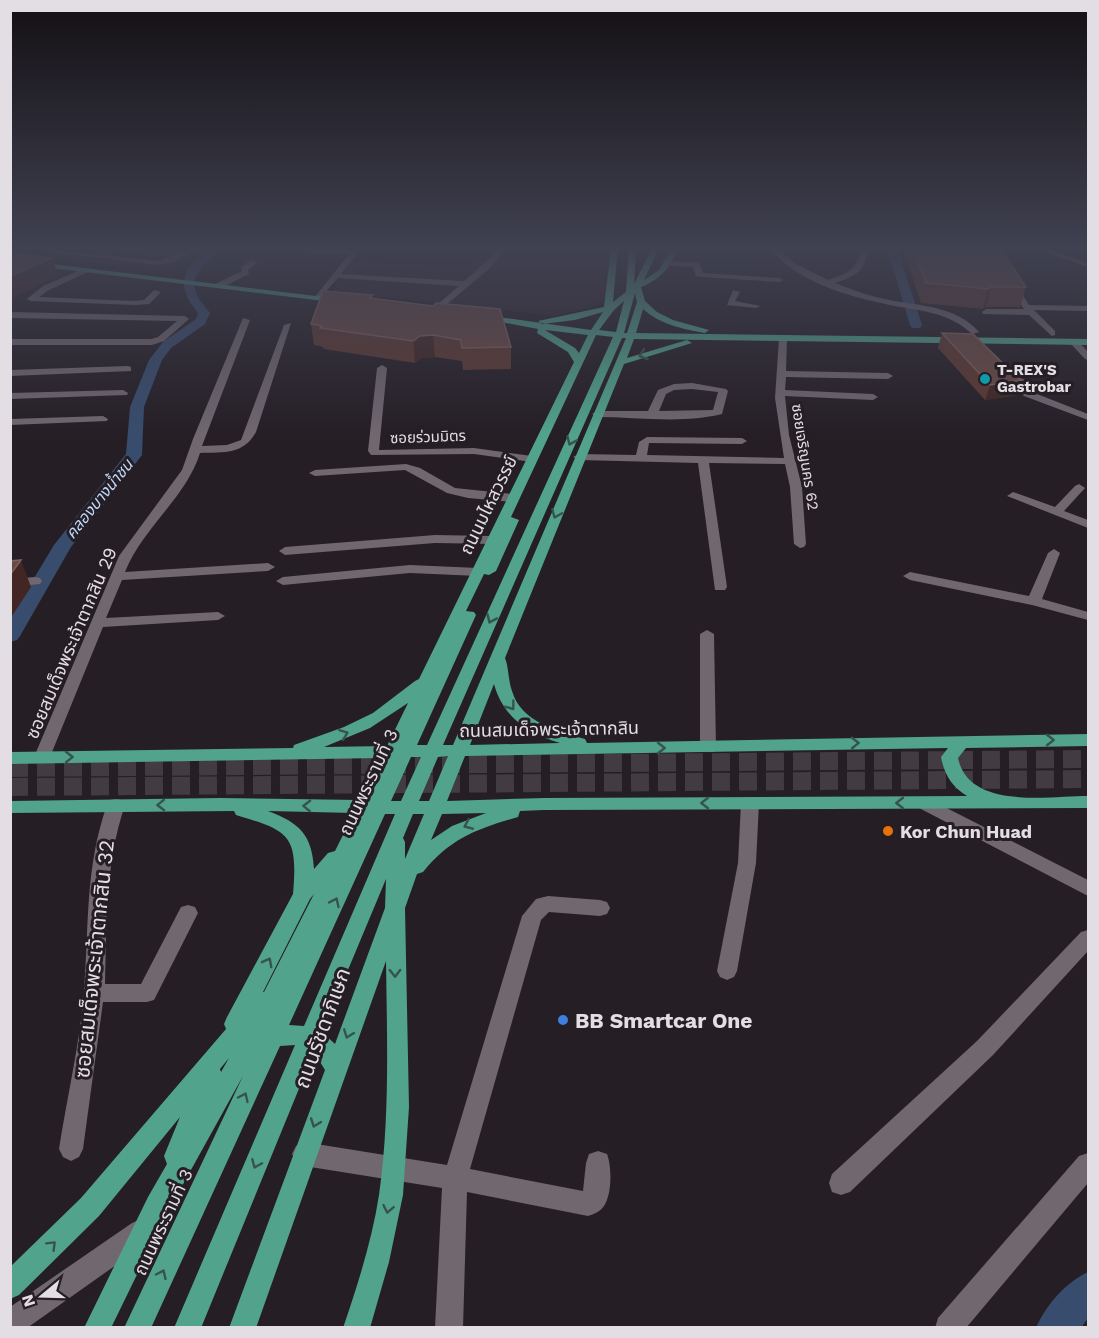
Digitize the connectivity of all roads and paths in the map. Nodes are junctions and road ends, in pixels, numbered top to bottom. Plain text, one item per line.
1 (426, 310) edge
2 (602, 310) edge
3 (607, 310) edge
4 (609, 310) edge
5 (626, 310) edge
6 (639, 310) edge
7 (648, 310) edge
8 (928, 310) edge
9 (1020, 310) edge
10 (1029, 310) edge
11 (434, 312) joint
12 (986, 312) dead end
13 (445, 313) edge
14 (10, 315) edge
15 (479, 317) edge
16 (246, 320) dead end
17 (501, 320) junction
18 (542, 321) junction
19 (288, 325) dead end
20 (529, 326) junction
21 (596, 330) junction
22 (632, 333) junction
23 (1052, 333) junction
24 (708, 334) junction
25 (1089, 334) edge
26 (973, 337) junction
27 (783, 339) junction
28 (10, 342) edge
29 (1074, 342) junction
30 (1089, 342) edge
31 (982, 353) edge
32 (1089, 357) edge
33 (579, 362) junction
34 (618, 363) junction
35 (996, 367) edge
36 (382, 368) dead end
37 (128, 369) dead end
38 (10, 373) edge
39 (780, 374) junction
40 (888, 376) dead end
41 (123, 393) dead end
42 (780, 393) junction
43 (10, 396) edge
44 (873, 397) dead end
45 (597, 414) junction
46 (652, 415) junction
47 (1089, 417) edge
48 (103, 419) dead end
49 (10, 422) edge
50 (742, 441) dead end
51 (197, 450) junction
52 (579, 457) junction
53 (532, 459) junction
54 (641, 459) junction
55 (703, 460) junction
56 (790, 461) junction
57 (315, 473) dead end
58 (1079, 488) dead end
59 (1013, 496) dead end
60 (513, 498) junction
61 (1057, 513) junction
62 (1089, 524) edge
63 (492, 540) junction
64 (800, 544) dead end
65 (285, 552) dead end
66 (1054, 552) dead end
67 (268, 567) dead end
68 (478, 572) junction
69 (117, 576) junction
70 (910, 576) dead end
71 (35, 581) dead end
72 (283, 581) dead end
73 (10, 583) edge
74 (720, 587) dead end
75 (1034, 601) junction
76 (218, 616) dead end
77 (1089, 616) edge
78 (97, 623) junction
79 (706, 634) dead end
80 (499, 651) junction
81 (428, 676) junction
82 (1089, 740) edge
83 (963, 741) junction
84 (602, 748) junction
85 (708, 748) junction
86 (460, 751) junction
87 (391, 752) junction
88 (268, 755) junction
89 (10, 758) edge
90 (42, 758) junction
91 (1089, 802) edge
92 (750, 803) junction
93 (925, 803) junction
94 (1001, 803) junction
95 (220, 804) junction
96 (544, 804) junction
97 (116, 805) junction
98 (10, 807) edge
99 (366, 807) junction
100 (435, 808) junction
101 (397, 830) junction
102 (348, 842) junction
103 (405, 881) junction
104 (1089, 889) edge
105 (303, 894) junction
106 (600, 908) dead end
107 (188, 912) dead end
108 (321, 930) junction
109 (1089, 938) edge
110 (727, 971) dead end
111 (94, 993) junction
112 (271, 1038) junction
113 (242, 1056) junction
114 (335, 1068) junction
115 (71, 1149) dead end
116 (304, 1154) junction
117 (598, 1163) dead end
118 (1089, 1165) edge
119 (455, 1178) junction
120 (841, 1183) dead end
121 (151, 1217) junction
122 (10, 1286) edge
123 (10, 1323) edge
124 (97, 1328) edge
125 (137, 1328) edge
126 (187, 1328) edge
127 (242, 1328) edge
128 (356, 1328) edge
129 (449, 1328) edge
130 (948, 1328) edge

1 - 11 main road
2 - 18 main road
108 -> 3 main road, ถนนพระรามที่ 3
4 - 21 main road, ถนนมไหสวรรย์
5 -> 101 main road
6 - 22 main road
7 - 24 main road
8 - 26 street
9 - 12 street
10 - 23 street
11 - 13 main road
14 - 28 street
15 - 17 main road
16 - 51 street, ซอยสมเด็จพระเจ้าตากสิน 29
17 - 18 main road
17 - 20 main road
18 - 21 main road
19 - 51 street
20 - 21 main road
20 - 33 main road
21 - 22 main road
21 - 33 main road, ถนนมไหสวรรย์
22 - 24 main road
22 - 34 main road
23 - 25 main road
23 - 26 main road
24 - 26 main road
24 - 27 main road
24 -> 34 main road
26 - 27 main road
26 - 29 main road
26 - 31 street
27 - 39 street, ซอยเจริญนคร 62
29 - 30 main road
29 - 32 street
33 - 53 main road, ถนนมไหสวรรย์
34 - 45 main road
35 - 47 street
36 - 53 street, ซอยร่วมมิตร
37 - 38 street
39 - 40 street
39 - 42 street, ซอยเจริญนคร 62
41 - 43 street
42 - 44 street
42 - 56 street, ซอยเจริญนคร 62
45 - 46 street
45 - 52 main road
46 - 46 street
48 - 49 street
50 - 54 street
51 - 69 street, ซอยสมเด็จพระเจ้าตากสิน 29
52 - 54 street
52 -> 80 main road
53 - 60 main road, ถนนมไหสวรรย์
54 - 55 street
55 - 56 street
55 - 74 street
56 - 64 street, ซอยเจริญนคร 62
57 - 60 street
58 - 61 street
59 - 61 street
60 - 63 main road, ถนนมไหสวรรย์
61 - 62 street
63 - 65 street
63 - 68 main road, ถนนมไหสวรรย์
66 - 75 street
67 - 69 street
68 - 72 street
68 - 81 main road, ถนนมไหสวรรย์
69 - 78 street, ซอยสมเด็จพระเจ้าตากสิน 29
70 - 75 street
71 - 73 street
75 - 77 street
76 - 78 street
78 - 90 street, ซอยสมเด็จพระเจ้าตากสิน 29
79 - 85 street
80 -> 84 main road
80 - 86 main road
81 - 87 main road, ถนนมไหสวรรย์
88 -> 81 main road
83 -> 82 main road, ถนนสมเด็จพระเจ้าตากสิน
85 -> 83 main road, ถนนสมเด็จพระเจ้าตากสิน
83 - 94 main road
84 -> 85 main road, ถนนสมเด็จพระเจ้าตากสิน
84 - 86 main road, ถนนสมเด็จพระเจ้าตากสิน
86 - 87 main road, ถนนสมเด็จพระเจ้าตากสิน
86 - 100 main road, ถนนรัชดาภิเษก
87 - 88 main road, ถนนสมเด็จพระเจ้าตากสิน
87 - 99 main road
90 -> 88 main road, ถนนสมเด็จพระเจ้าตากสิน
89 - 90 main road, ถนนสมเด็จพระเจ้าตากสิน
91 - 94 main road
93 -> 92 main road
92 -> 96 main road
92 - 110 street
93 - 94 main road
93 - 104 street
95 -> 97 main road
99 -> 95 main road
95 - 105 main road
96 - 100 main road
96 -> 103 main road
97 - 98 main road
97 - 111 street, ซอยสมเด็จพระเจ้าตากสิน 32
99 - 100 main road
99 - 102 main road
100 - 103 main road, ถนนรัชดาภิเษก
101 -> 126 main road
101 -> 128 main road
102 - 105 main road
102 - 113 main road
103 -> 114 main road, ถนนรัชดาภิเษก
121 -> 105 main road
106 - 119 street
107 - 111 street
108 - 112 main road, ถนนพระรามที่ 3
122 -> 108 main road
109 - 120 street
111 - 115 street, ซอยสมเด็จพระเจ้าตากสิน 32
112 - 113 main road
112 - 114 main road
125 -> 112 main road, ถนนพระรามที่ 3
113 - 121 main road
114 -> 116 main road, ถนนรัชดาภิเษก
116 - 119 street
116 - 127 main road, ถนนรัชดาภิเษก
117 - 119 street
118 - 130 street
119 - 129 street
121 - 123 street
121 - 124 main road

